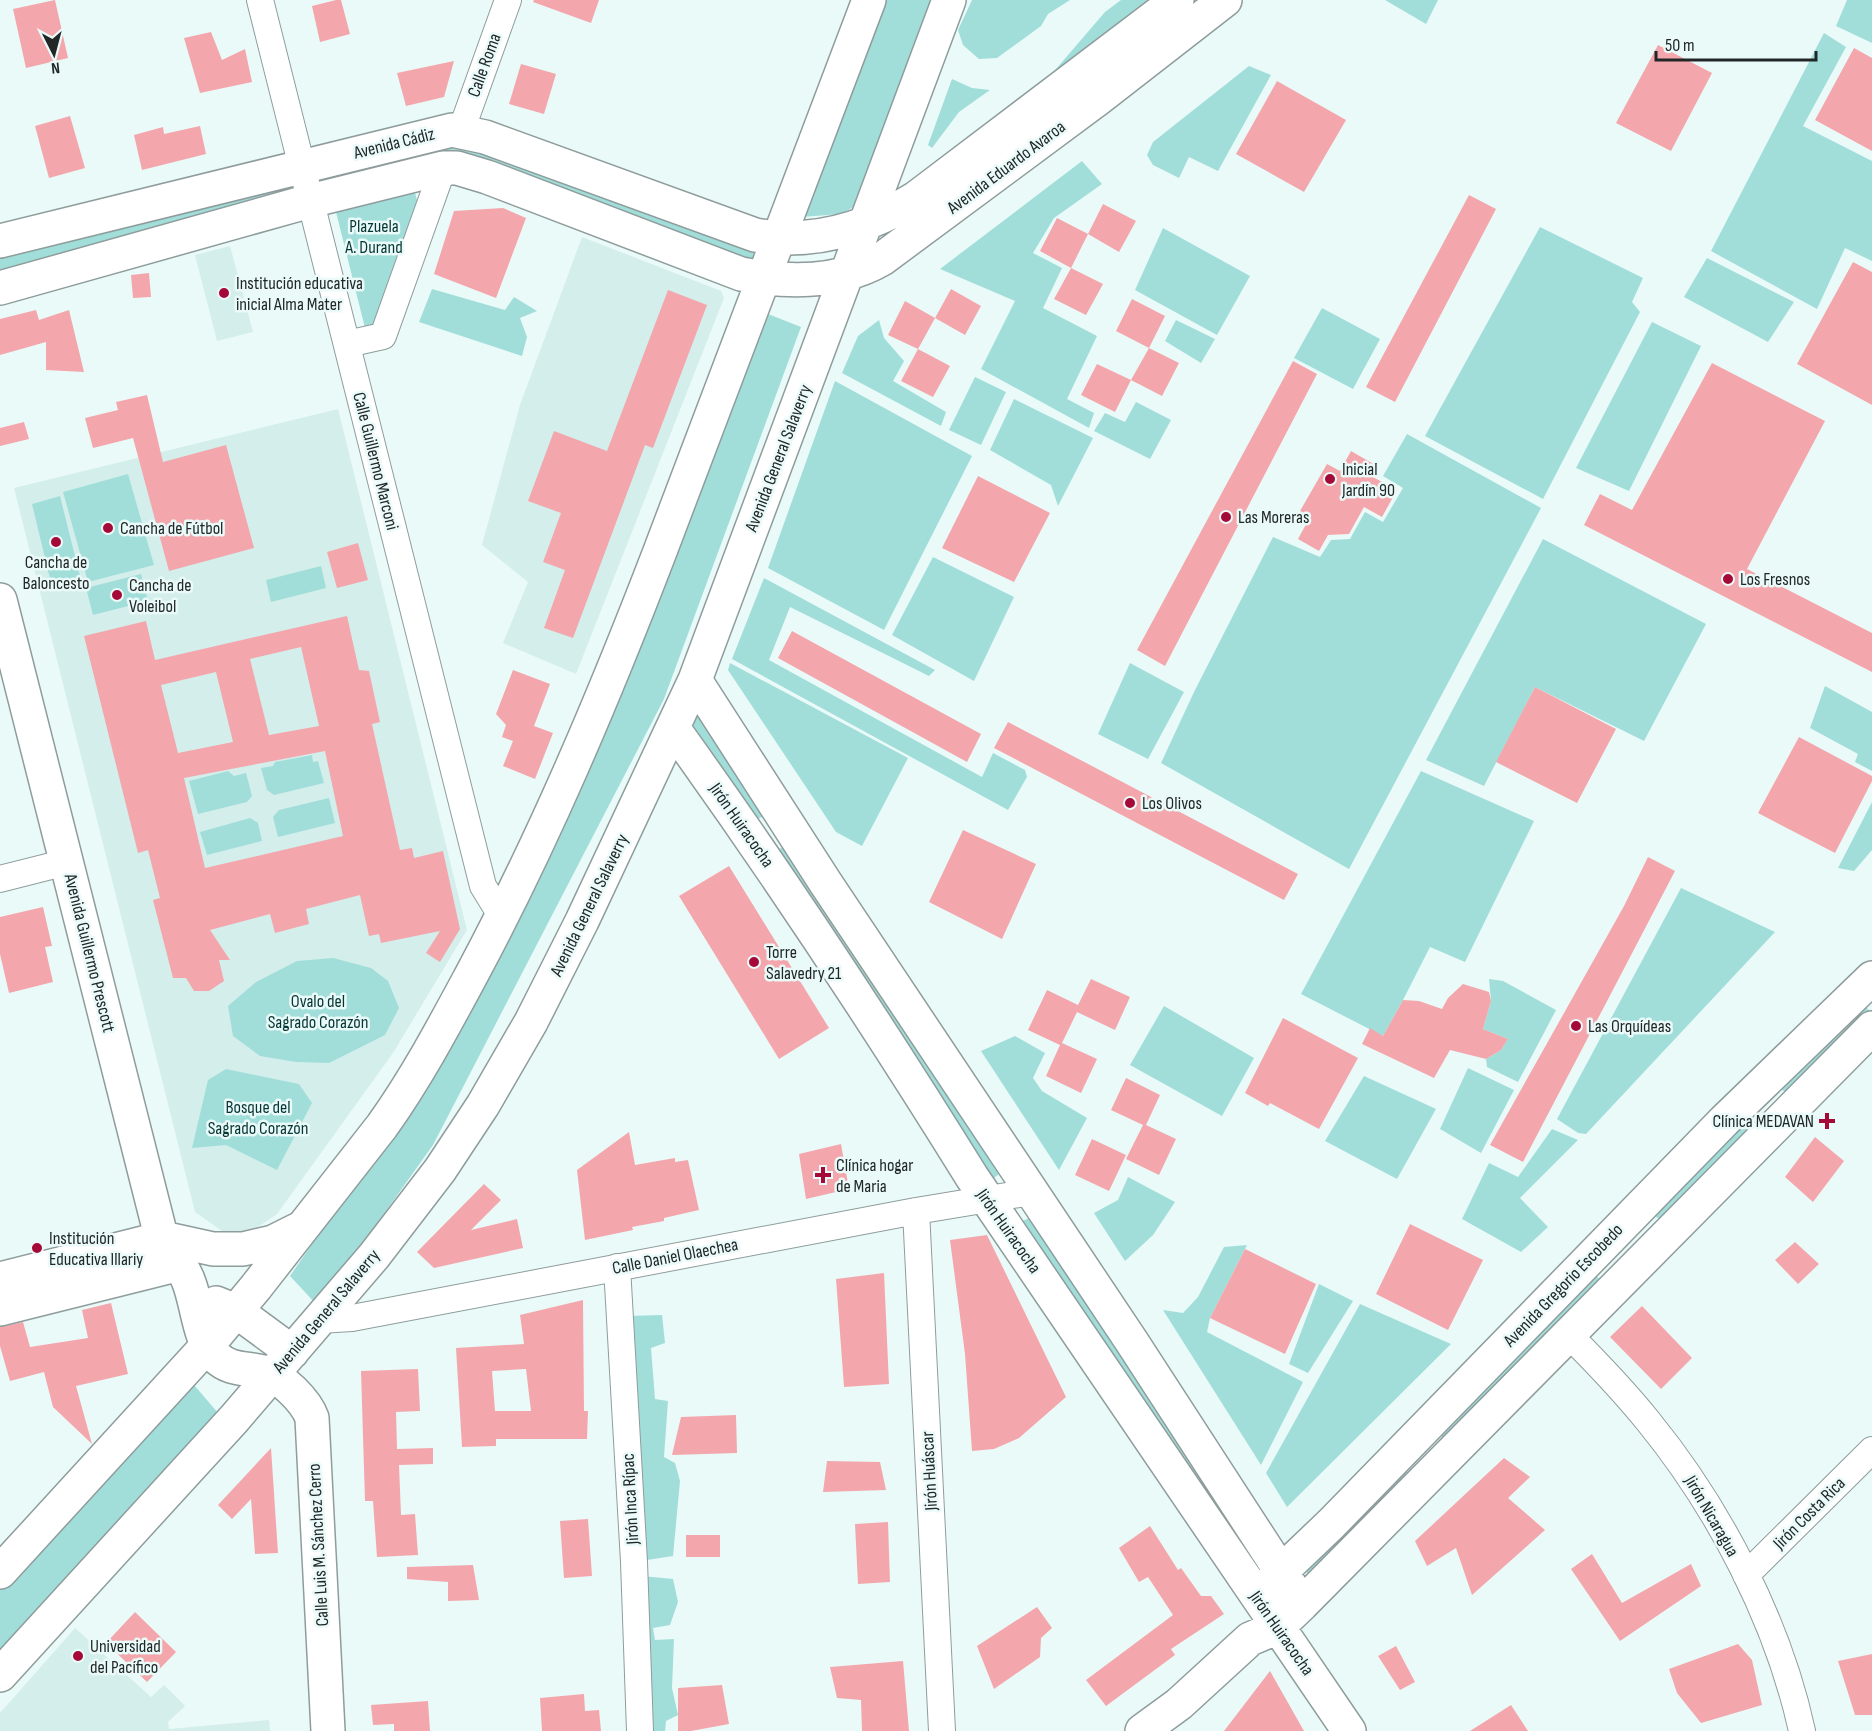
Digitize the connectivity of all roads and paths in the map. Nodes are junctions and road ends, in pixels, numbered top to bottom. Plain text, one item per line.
1 (260, 0) edge
2 (508, 0) edge
3 (869, 0) edge
4 (949, 0) edge
5 (1178, 0) edge
6 (1225, 0) edge
7 (1090, 85) junction
8 (461, 131) junction
9 (302, 166) junction
10 (442, 168) junction
11 (310, 201) junction
12 (864, 225) junction
13 (780, 238) junction
14 (0, 242) edge
15 (846, 273) junction
16 (765, 278) junction
17 (0, 288) edge
18 (347, 344) junction
19 (0, 600) edge
20 (695, 680) junction
21 (674, 728) junction
22 (787, 823) junction
23 (755, 843) junction
24 (67, 862) junction
25 (0, 879) edge
26 (502, 918) junction
27 (1872, 978) edge
28 (1872, 1028) edge
29 (1748, 1100) junction
30 (1724, 1121) junction
31 (1775, 1125) junction
32 (1750, 1151) junction
33 (1032, 1192) junction
34 (987, 1198) junction
35 (916, 1210) junction
36 (301, 1228) junction
37 (171, 1251) junction
38 (617, 1266) junction
39 (0, 1279) edge
40 (196, 1299) junction
41 (0, 1308) edge
42 (236, 1311) junction
43 (319, 1320) junction
44 (1568, 1334) junction
45 (207, 1346) junction
46 (282, 1364) junction
47 (1192, 1434) junction
48 (1872, 1450) edge
49 (1161, 1457) junction
50 (1282, 1570) junction
51 (0, 1572) edge
52 (1746, 1575) junction
53 (1256, 1595) junction
54 (1302, 1604) junction
55 (1278, 1628) junction
56 (0, 1675) edge
57 (328, 1731) edge
58 (640, 1731) edge
59 (942, 1731) edge
60 (1142, 1731) edge
61 (1349, 1731) edge
62 (1802, 1731) edge

1 - 9 street, Calle Guillermo Marconi
2 - 8 street, Calle Roma
3 - 13 main road
4 - 12 main road, Avenida General Salaverry
5 - 7 main road, Avenida Eduardo Avaroa
6 - 7 main road, Avenida Eduardo Avaroa
7 - 12 main road, Avenida Eduardo Avaroa
7 - 15 main road, Avenida Eduardo Avaroa
8 - 9 main road, Avenida Cádiz
8 - 13 main road, Avenida Cádiz
9 - 11 street, Calle Guillermo Marconi
9 - 14 main road, Avenida Cádiz
10 - 11 main road, Avenida Cádiz
10 - 16 main road, Avenida Cádiz
10 - 18 street
11 - 17 main road, Avenida Cádiz
11 - 18 street, Calle Guillermo Marconi
12 - 13 main road, Avenida Eduardo Avaroa
12 - 15 main road, Avenida General Salaverry
13 - 16 main road
15 - 16 main road, Avenida Eduardo Avaroa
15 - 20 main road, Avenida General Salaverry
16 - 26 main road
18 - 26 street, Calle Guillermo Marconi
19 - 24 main road, Avenida Guillermo Prescott
20 - 21 main road, Avenida General Salaverry
20 - 22 main road, Jirón Huiracocha
21 - 23 main road, Jirón Huiracocha
21 - 43 main road, Avenida General Salaverry
22 - 23 main road
22 - 33 main road, Jirón Huiracocha
23 - 34 main road, Jirón Huiracocha
24 - 25 street
24 - 37 main road, Avenida Guillermo Prescott
26 - 36 main road
27 - 29 main road, Avenida Gregorio Escobedo
28 - 31 main road, Avenida Gregorio Escobedo
29 - 30 main road, Avenida Gregorio Escobedo
29 - 31 main road
30 - 32 main road
30 - 50 main road, Avenida Gregorio Escobedo
31 - 32 main road, Avenida Gregorio Escobedo
32 - 44 main road, Avenida Gregorio Escobedo
33 - 34 street, Calle Daniel Olaechea
33 - 47 main road, Jirón Huiracocha
34 - 35 street, Calle Daniel Olaechea
34 - 49 main road, Jirón Huiracocha
35 - 38 street, Calle Daniel Olaechea
35 - 59 street, Jirón Huáscar
36 - 37 main road
36 - 42 main road
37 - 39 main road
37 - 40 main road, Avenida Guillermo Prescott
37 - 41 main road
38 - 43 street, Calle Daniel Olaechea
38 - 58 street, Jirón Inca Rípac
40 - 42 main road
40 - 45 main road, Avenida Guillermo Prescott
42 - 45 main road
42 - 46 main road
43 - 46 main road, Avenida General Salaverry
44 - 52 street, Jirón Nicaragua
44 - 54 main road, Avenida Gregorio Escobedo
45 - 46 main road
45 - 51 main road
46 - 56 main road, Avenida General Salaverry
46 - 57 main road, Calle Luis M. Sánchez Cerro
47 - 49 main road
47 - 50 main road, Jirón Huiracocha
48 - 52 street, Jirón Costa Rica
49 - 53 main road, Jirón Huiracocha
50 - 53 main road, Avenida Gregorio Escobedo
50 - 54 main road, Jirón Huiracocha
52 - 62 street, Jirón Nicaragua
53 - 55 main road, Jirón Huiracocha
54 - 55 main road, Avenida Gregorio Escobedo
55 - 60 main road
55 - 61 main road, Jirón Huiracocha

